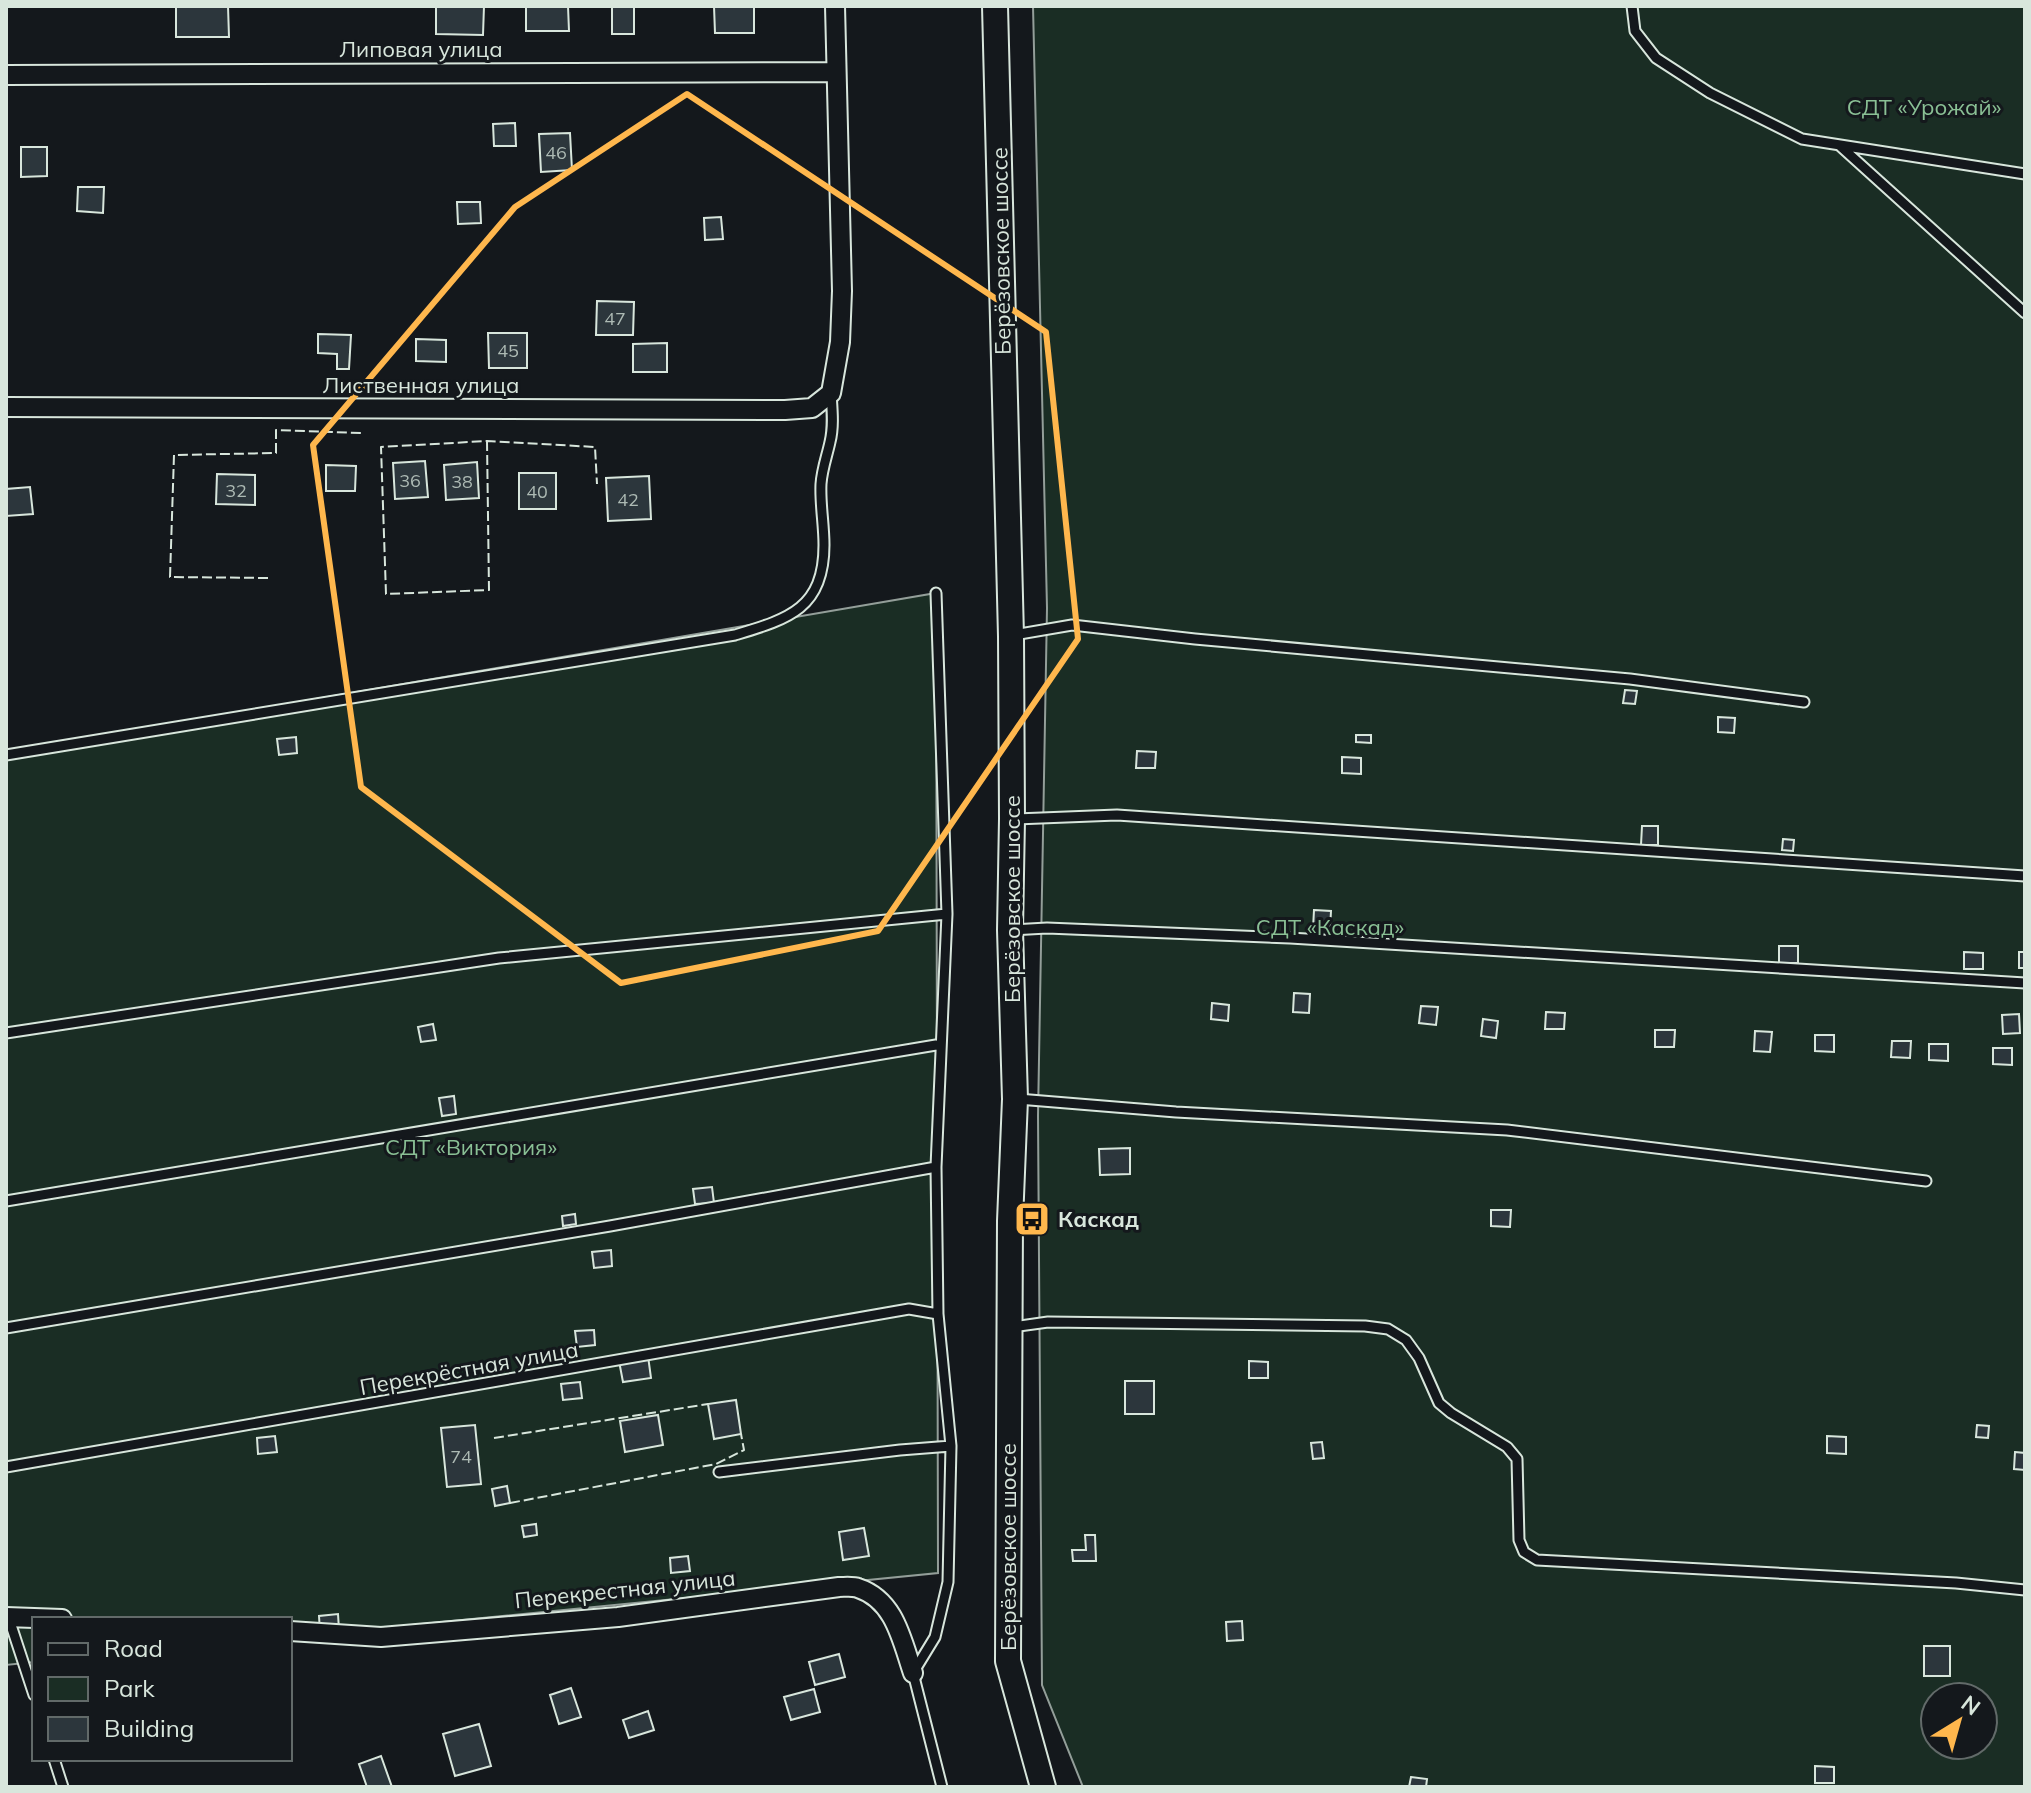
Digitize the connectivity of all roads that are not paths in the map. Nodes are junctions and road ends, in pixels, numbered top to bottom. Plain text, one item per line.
1 (835, 6) edge
2 (995, 6) edge
3 (1632, 6) edge
4 (836, 72) junction
5 (6, 75) edge
6 (1839, 145) junction
7 (2025, 174) edge
8 (2025, 313) edge
9 (831, 393) junction
10 (6, 407) edge
11 (936, 593) dead end
12 (1011, 636) junction
13 (1804, 702) dead end
14 (6, 755) edge
15 (1012, 819) junction
16 (2025, 876) edge
17 (947, 914) junction
18 (1010, 930) junction
19 (2025, 983) edge
20 (6, 1033) edge
21 (936, 1045) dead end
22 (1015, 1099) junction
23 (936, 1167) junction
24 (1926, 1181) dead end
25 (6, 1201) edge
26 (938, 1314) junction
27 (6, 1328) edge
28 (1009, 1328) junction
29 (951, 1446) junction
30 (6, 1467) edge
31 (719, 1472) dead end
32 (2025, 1590) edge
33 (7, 1616) edge
34 (32, 1617) edge
35 (292, 1631) edge
36 (913, 1673) junction
37 (32, 1689) edge
38 (55, 1761) edge
39 (63, 1787) edge
40 (942, 1787) edge
41 (1043, 1787) edge

1 - 4 street
2 - 12 street, Берёзовское шоссе
3 - 6 lane
4 - 5 street, Липовая улица
4 - 9 street
6 - 7 lane
6 - 8 lane
9 - 10 street, Лиственная улица
9 - 14 lane
11 - 17 lane
12 - 13 lane
12 - 15 street, Берёзовское шоссе
15 - 16 lane
15 - 18 street, Берёзовское шоссе
17 - 20 lane
17 - 23 lane
18 - 19 lane
18 - 22 street, Берёзовское шоссе
21 - 25 lane
22 - 24 lane
22 - 28 street, Берёзовское шоссе
23 - 26 lane
23 - 27 lane
26 - 29 lane
26 - 30 lane, Перекрёстная улица
28 - 32 lane
28 - 41 street, Берёзовское шоссе
29 - 31 lane
29 - 36 lane
33 - 34 street
33 - 37 lane
35 - 36 street, Перекрестная улица
36 - 40 lane
38 - 39 lane

